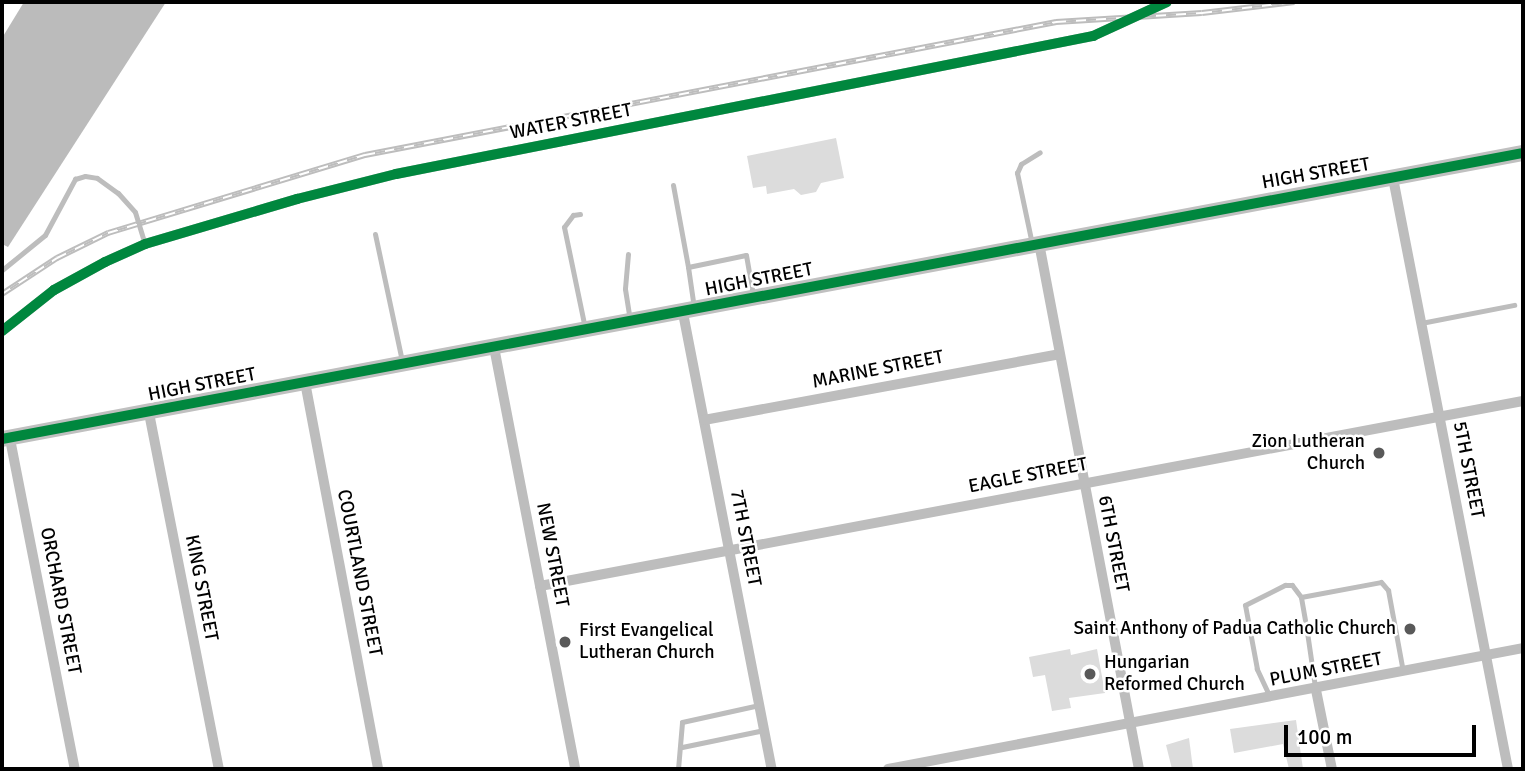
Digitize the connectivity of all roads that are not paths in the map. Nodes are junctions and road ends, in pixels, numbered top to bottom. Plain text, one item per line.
1 (1167, 2) edge
2 (1040, 152) dead end
3 (1523, 153) edge
4 (1393, 178) junction
5 (673, 185) dead end
6 (580, 214) dead end
7 (375, 234) dead end
8 (145, 244) junction
9 (1035, 244) junction
10 (628, 254) dead end
11 (688, 267) junction
12 (2, 270) edge
13 (754, 299) junction
14 (1514, 305) dead end
15 (689, 312) junction
16 (631, 323) junction
17 (1422, 323) junction
18 (2, 331) edge
19 (585, 331) junction
20 (494, 348) junction
21 (1059, 354) junction
22 (403, 364) junction
23 (305, 382) junction
24 (1523, 401) edge
25 (149, 413) junction
26 (1440, 416) junction
27 (704, 420) junction
28 (6, 439) edge
29 (1084, 484) junction
30 (729, 551) junction
31 (540, 586) junction
32 (1301, 597) junction
33 (1305, 621) dead end
34 (1307, 632) dead end
35 (1523, 648) edge
36 (1486, 656) junction
37 (1403, 672) junction
38 (1316, 690) junction
39 (1270, 698) junction
40 (760, 705) junction
41 (1131, 724) junction
42 (764, 730) junction
43 (682, 747) junction
44 (956, 757) junction
45 (75, 769) edge
46 (219, 769) edge
47 (378, 769) edge
48 (575, 769) edge
49 (678, 769) edge
50 (772, 769) edge
51 (888, 769) edge
52 (958, 769) edge
53 (1139, 769) edge
54 (1332, 769) edge
55 (1508, 769) edge

1 - 8 street, WATER STREET
2 - 9 lane
3 - 4 street, HIGH STREET
4 - 9 street, HIGH STREET
4 - 17 street, 5TH STREET
5 - 11 lane
6 - 19 lane
7 - 22 lane
8 - 12 lane
8 - 18 street, WATER STREET
9 - 13 street, HIGH STREET
9 - 21 street, 6TH STREET
10 - 16 lane
11 - 13 lane
11 - 15 lane
13 - 15 street, HIGH STREET
14 - 17 lane
15 - 16 street, HIGH STREET
15 - 27 street, 7TH STREET
16 - 19 street, HIGH STREET
17 - 26 street, 5TH STREET
19 - 20 street, HIGH STREET
20 - 22 street, HIGH STREET
20 - 31 street, NEW STREET
21 - 27 street, MARINE STREET
21 - 29 street, 6TH STREET
22 - 23 street, HIGH STREET
23 - 25 street, HIGH STREET
23 - 47 street, COURTLAND STREET
24 - 26 street, EAGLE STREET
25 - 28 street, HIGH STREET
25 - 46 street, KING STREET
26 - 29 street, EAGLE STREET
26 - 36 street, 5TH STREET
27 - 30 street, 7TH STREET
28 - 45 street, ORCHARD STREET
29 - 30 street, EAGLE STREET
29 - 41 street, 6TH STREET
30 - 31 street, EAGLE STREET
30 - 40 street, 7TH STREET
31 - 48 street, NEW STREET
32 - 33 lane
32 - 37 lane
32 - 39 lane
34 - 38 lane
35 - 36 street, PLUM STREET
36 - 37 street, PLUM STREET
36 - 55 street, 5TH STREET
37 - 38 street, PLUM STREET
38 - 39 street, PLUM STREET
38 - 54 street
39 - 41 street, PLUM STREET
40 - 42 street, 7TH STREET
40 - 43 lane
41 - 44 street, PLUM STREET
41 - 53 street, 6TH STREET
42 - 43 lane
42 - 50 street, 7TH STREET
43 - 49 lane
44 - 51 street, PLUM STREET
44 - 52 street

